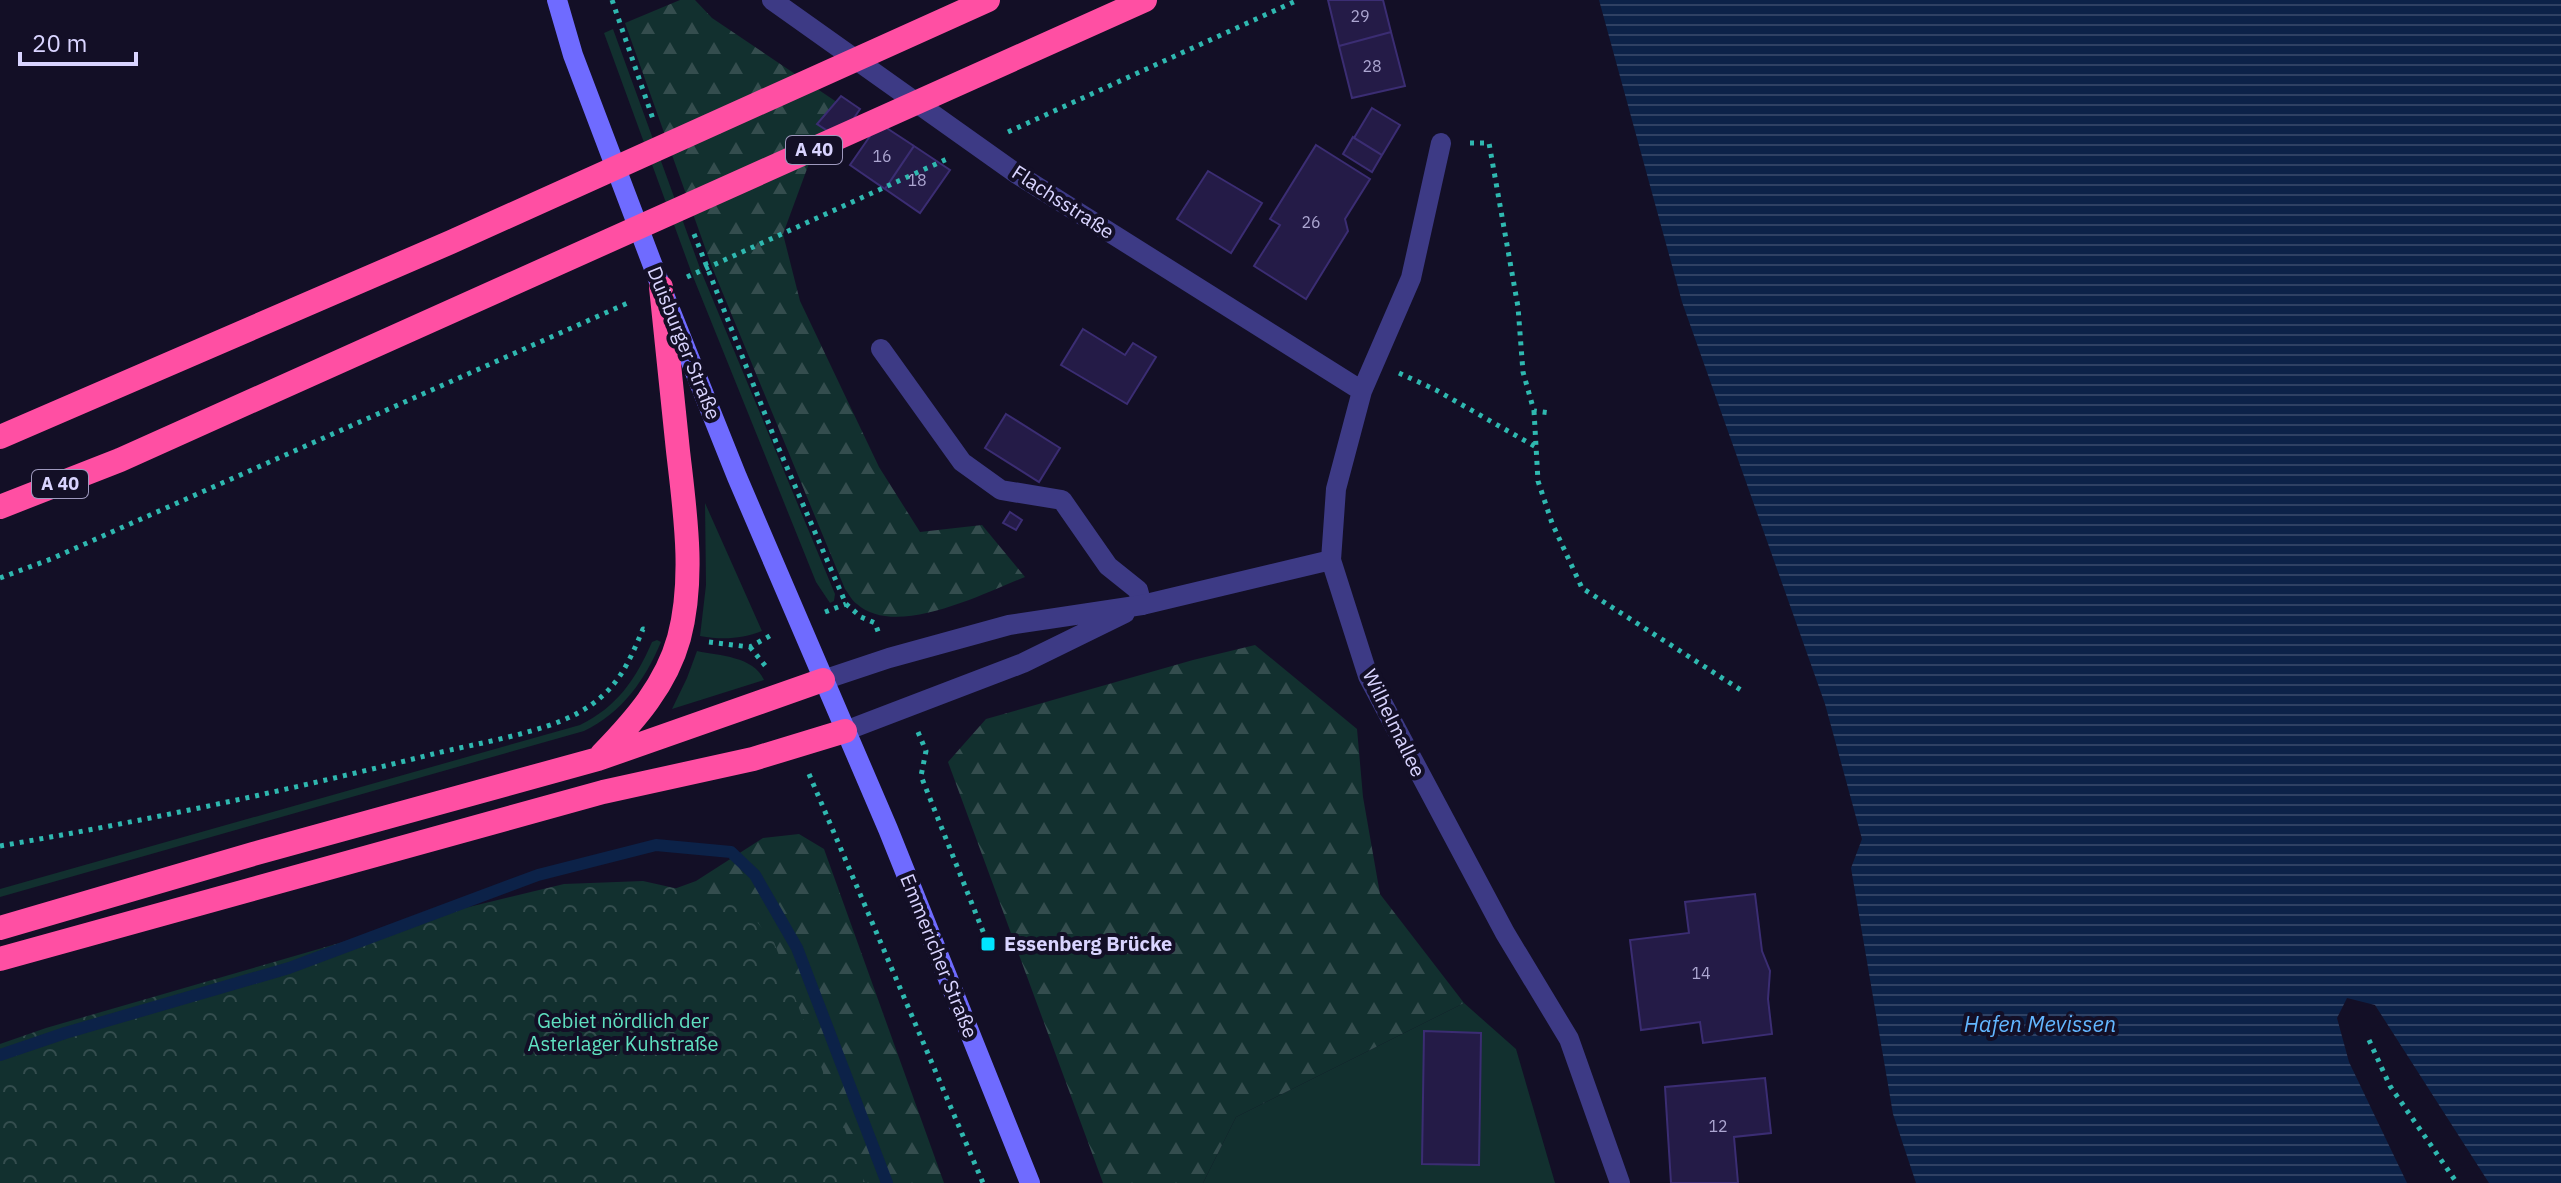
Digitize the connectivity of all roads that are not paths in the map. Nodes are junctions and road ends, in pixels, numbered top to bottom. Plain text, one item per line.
1 (557, 0) edge
2 (772, 0) edge
3 (988, 0) edge
4 (1145, 0) edge
5 (1441, 143) road end
6 (670, 284) junction
7 (881, 349) dead end
8 (1362, 391) junction
9 (0, 437) edge
10 (0, 507) edge
11 (1331, 560) junction
12 (1142, 605) junction
13 (823, 680) junction
14 (845, 731) junction
15 (598, 759) junction
16 (0, 928) edge
17 (0, 959) edge
18 (1030, 1183) edge
19 (1620, 1183) edge

1 - 6 main road, Duisburger Straße
2 - 8 street, Flachsstraße
3 - 9 highway
4 - 10 highway, A 40
5 - 8 street, Wilhelmallee
6 - 13 main road, Duisburger Straße
6 - 15 highway
7 - 12 street
8 - 11 street, Wilhelmallee
11 - 12 street
11 - 19 street, Wilhelmallee
12 - 13 street
12 - 14 street
13 - 14 main road, Duisburger Straße
13 - 15 highway
14 - 17 highway
14 - 18 main road, Emmericher Straße
15 - 16 highway

